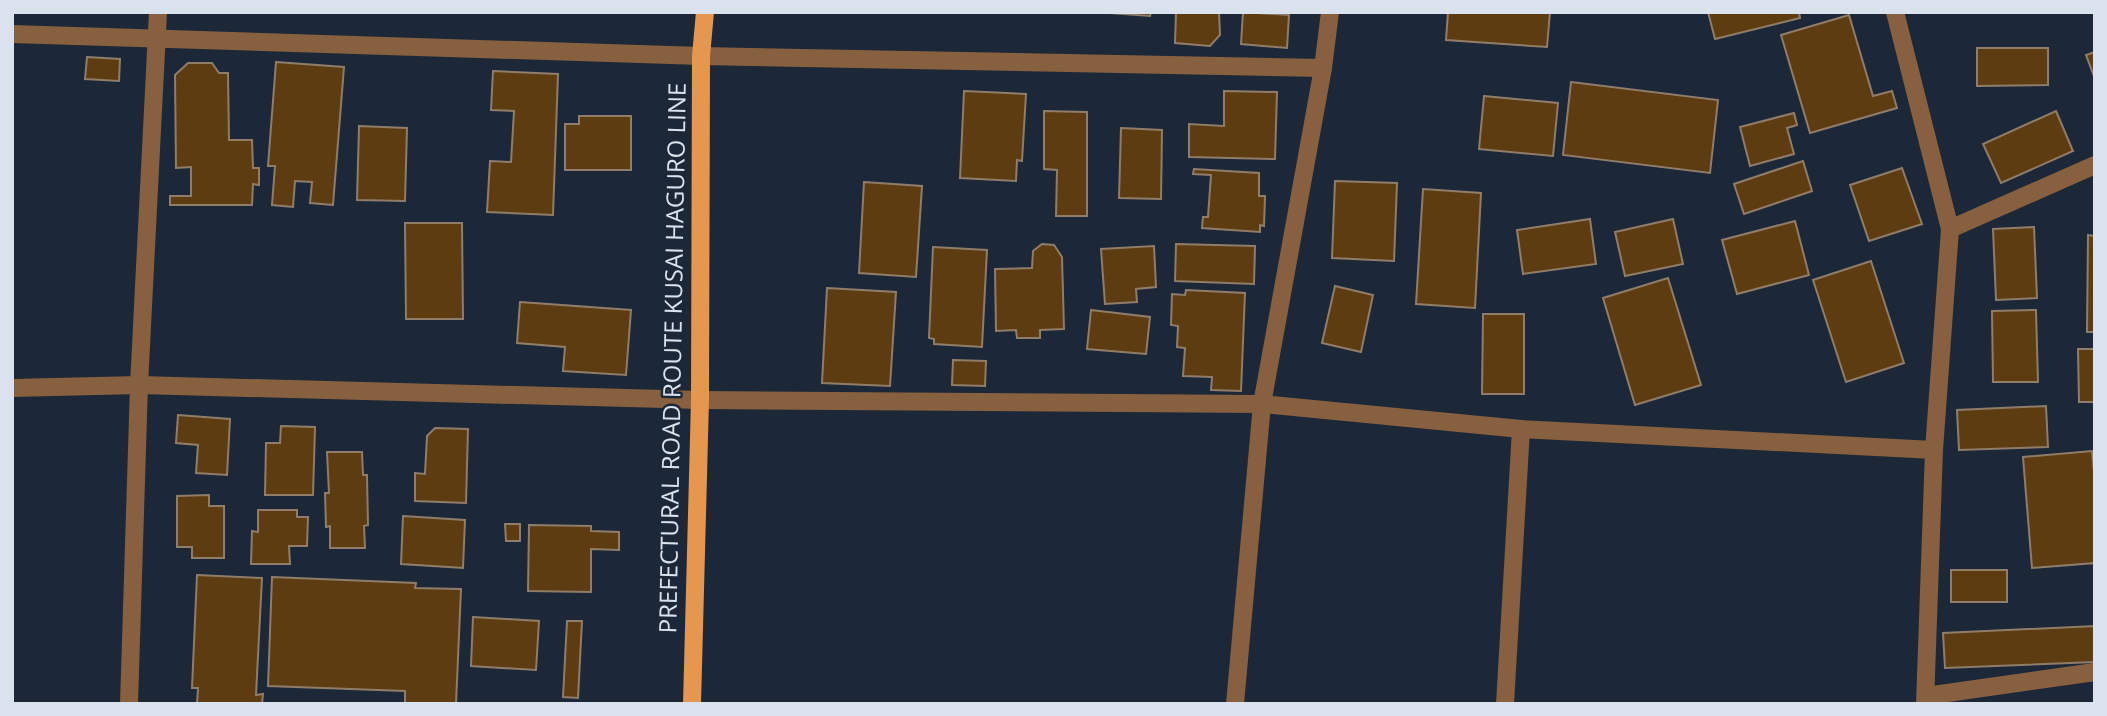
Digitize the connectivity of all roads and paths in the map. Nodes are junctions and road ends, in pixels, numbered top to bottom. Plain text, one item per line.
1 (158, 12) edge
2 (705, 12) edge
3 (1330, 12) edge
4 (1895, 12) edge
5 (12, 34) edge
6 (156, 40) junction
7 (701, 56) junction
8 (1323, 68) junction
9 (2095, 165) edge
10 (1950, 229) junction
11 (139, 386) junction
12 (12, 388) edge
13 (699, 400) junction
14 (1262, 404) junction
15 (1521, 429) junction
16 (1934, 450) junction
17 (2095, 672) edge
18 (1925, 700) edge
19 (129, 704) edge
20 (692, 704) edge
21 (1235, 704) edge
22 (1505, 704) edge

1 - 6 street
2 - 7 main road, PREFECTURAL ROAD ROUTE KUSAI HAGURO LINE
3 - 8 street
4 - 10 street
5 - 6 street
6 - 7 street
6 - 11 street
7 - 8 street
7 - 13 main road, PREFECTURAL ROAD ROUTE KUSAI HAGURO LINE
8 - 14 street
9 - 10 street
10 - 16 street
11 - 12 street
11 - 13 street
11 - 19 street
13 - 14 street
13 - 20 main road, PREFECTURAL ROAD ROUTE KUSAI HAGURO LINE
14 - 15 street
14 - 21 street
15 - 16 street
15 - 22 street
16 - 18 street
17 - 18 street

